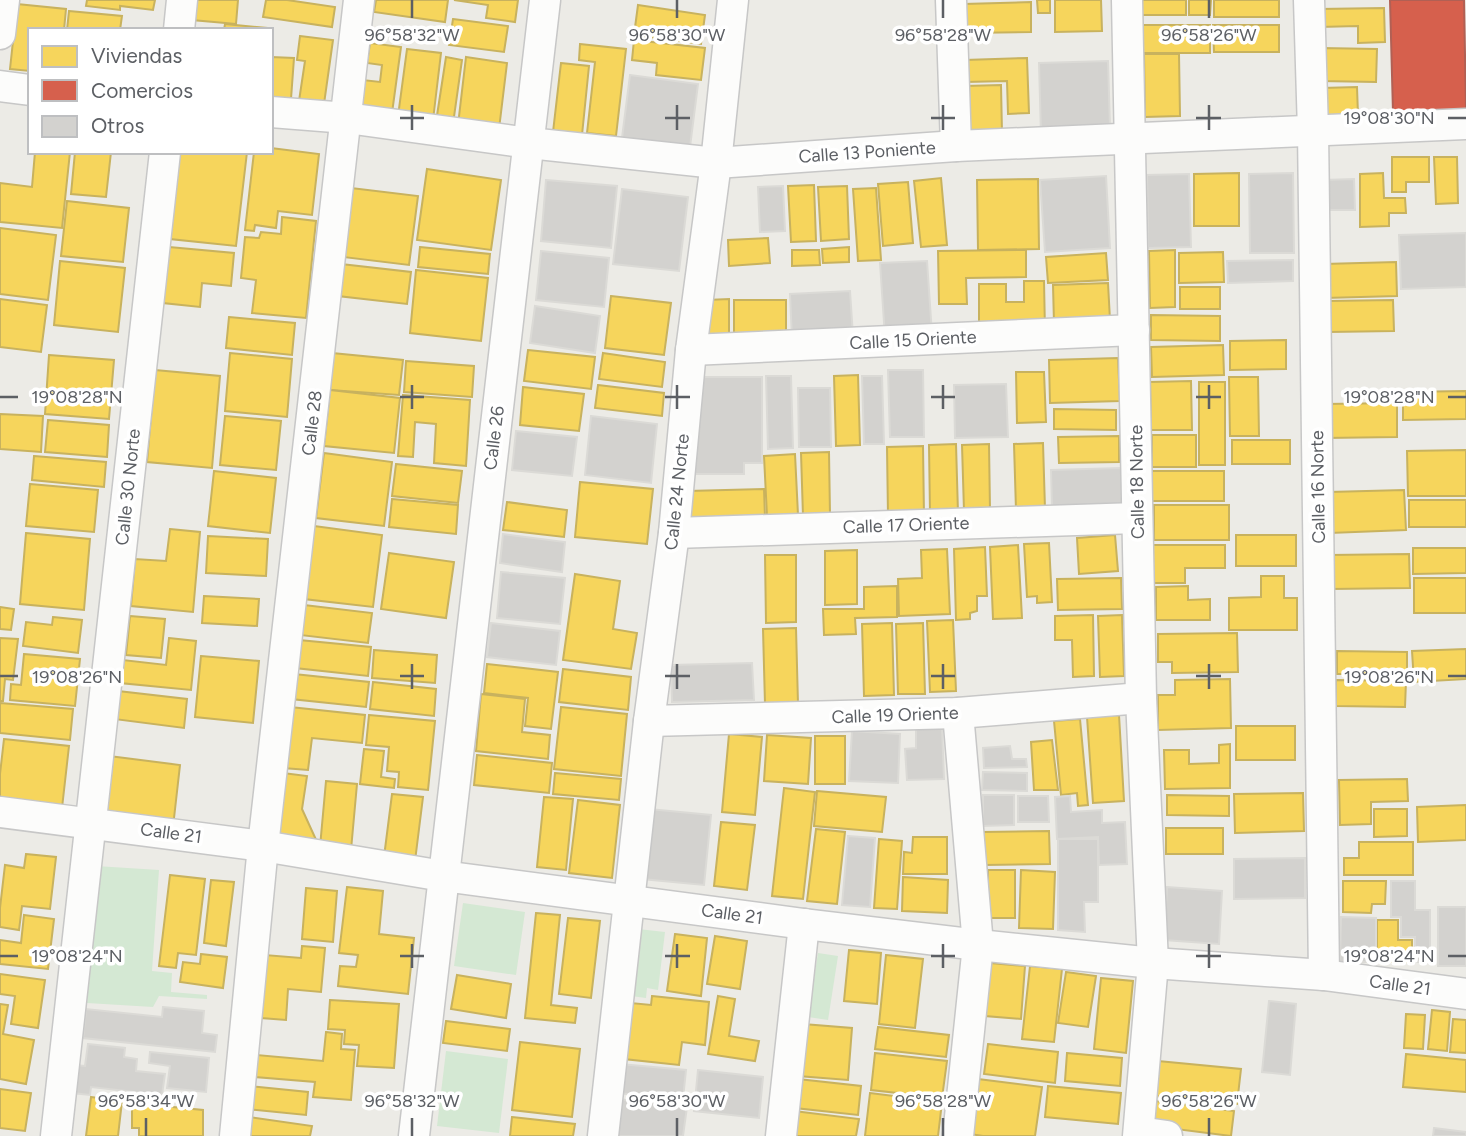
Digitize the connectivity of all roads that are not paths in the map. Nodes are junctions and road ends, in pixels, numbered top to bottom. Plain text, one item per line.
1 (4, 0) edge
2 (182, 0) edge
3 (359, 0) edge
4 (545, 0) edge
5 (733, 0) edge
6 (951, 0) edge
7 (1127, 0) edge
8 (1309, 0) edge
9 (178, 28) edge
10 (0, 34) edge
11 (0, 86) edge
12 (28, 90) edge
13 (273, 112) edge
14 (346, 118) junction
15 (1466, 124) edge
16 (1313, 131) junction
17 (1130, 139) junction
18 (529, 143) junction
19 (956, 146) junction
20 (165, 154) edge
21 (716, 163) junction
22 (1134, 330) junction
23 (691, 350) junction
24 (1137, 518) junction
25 (674, 533) junction
26 (1141, 698) junction
27 (957, 713) junction
28 (649, 721) junction
29 (0, 812) edge
30 (90, 822) junction
31 (263, 846) junction
32 (443, 876) junction
33 (630, 900) junction
34 (804, 924) junction
35 (978, 945) junction
36 (1153, 963) junction
37 (1324, 975) junction
38 (1466, 994) edge
39 (1148, 1135) edge
40 (56, 1136) edge
41 (235, 1136) edge
42 (414, 1136) edge
43 (603, 1136) edge
44 (780, 1136) edge
45 (958, 1136) edge

1 - 10 street
2 - 9 street
3 - 14 street, Calle 28
4 - 18 street, Calle 26
5 - 21 street, Calle 24 Norte
6 - 19 street
7 - 17 street, Calle 18 Norte
8 - 16 street, Calle 16 Norte
11 - 12 street
13 - 14 street, Calle 13 Poniente
14 - 18 street, Calle 13 Poniente
14 - 31 street, Calle 28
15 - 16 street, Calle 13 Poniente
16 - 17 street, Calle 13 Poniente
16 - 37 street, Calle 16 Norte
17 - 19 street, Calle 13 Poniente
17 - 22 street, Calle 18 Norte
18 - 21 street, Calle 13 Poniente
18 - 32 street, Calle 26
19 - 21 street, Calle 13 Poniente
20 - 30 street, Calle 30 Norte
21 - 23 street, Calle 24 Norte
22 - 23 street, Calle 15 Oriente
22 - 24 street, Calle 18 Norte
23 - 25 street, Calle 24 Norte
24 - 25 street, Calle 17 Oriente
24 - 26 street, Calle 18 Norte
25 - 28 street, Calle 24 Norte
26 - 27 street, Calle 19 Oriente
26 - 36 street, Calle 18 Norte
27 - 28 street, Calle 19 Oriente
27 - 35 street
28 - 33 street, Calle 24 Norte
29 - 30 street, Calle 21
30 - 31 street, Calle 21
30 - 40 street, Calle 30 Norte
31 - 32 street, Calle 21
31 - 41 street, Calle 28
32 - 33 street, Calle 21
32 - 42 street, Calle 26
33 - 34 street, Calle 21
33 - 43 street, Calle 24 Norte
34 - 35 street, Calle 21
34 - 44 street
35 - 36 street, Calle 21
35 - 45 street
36 - 37 street, Calle 21
36 - 39 street, Calle 18 Norte
37 - 38 street, Calle 21

